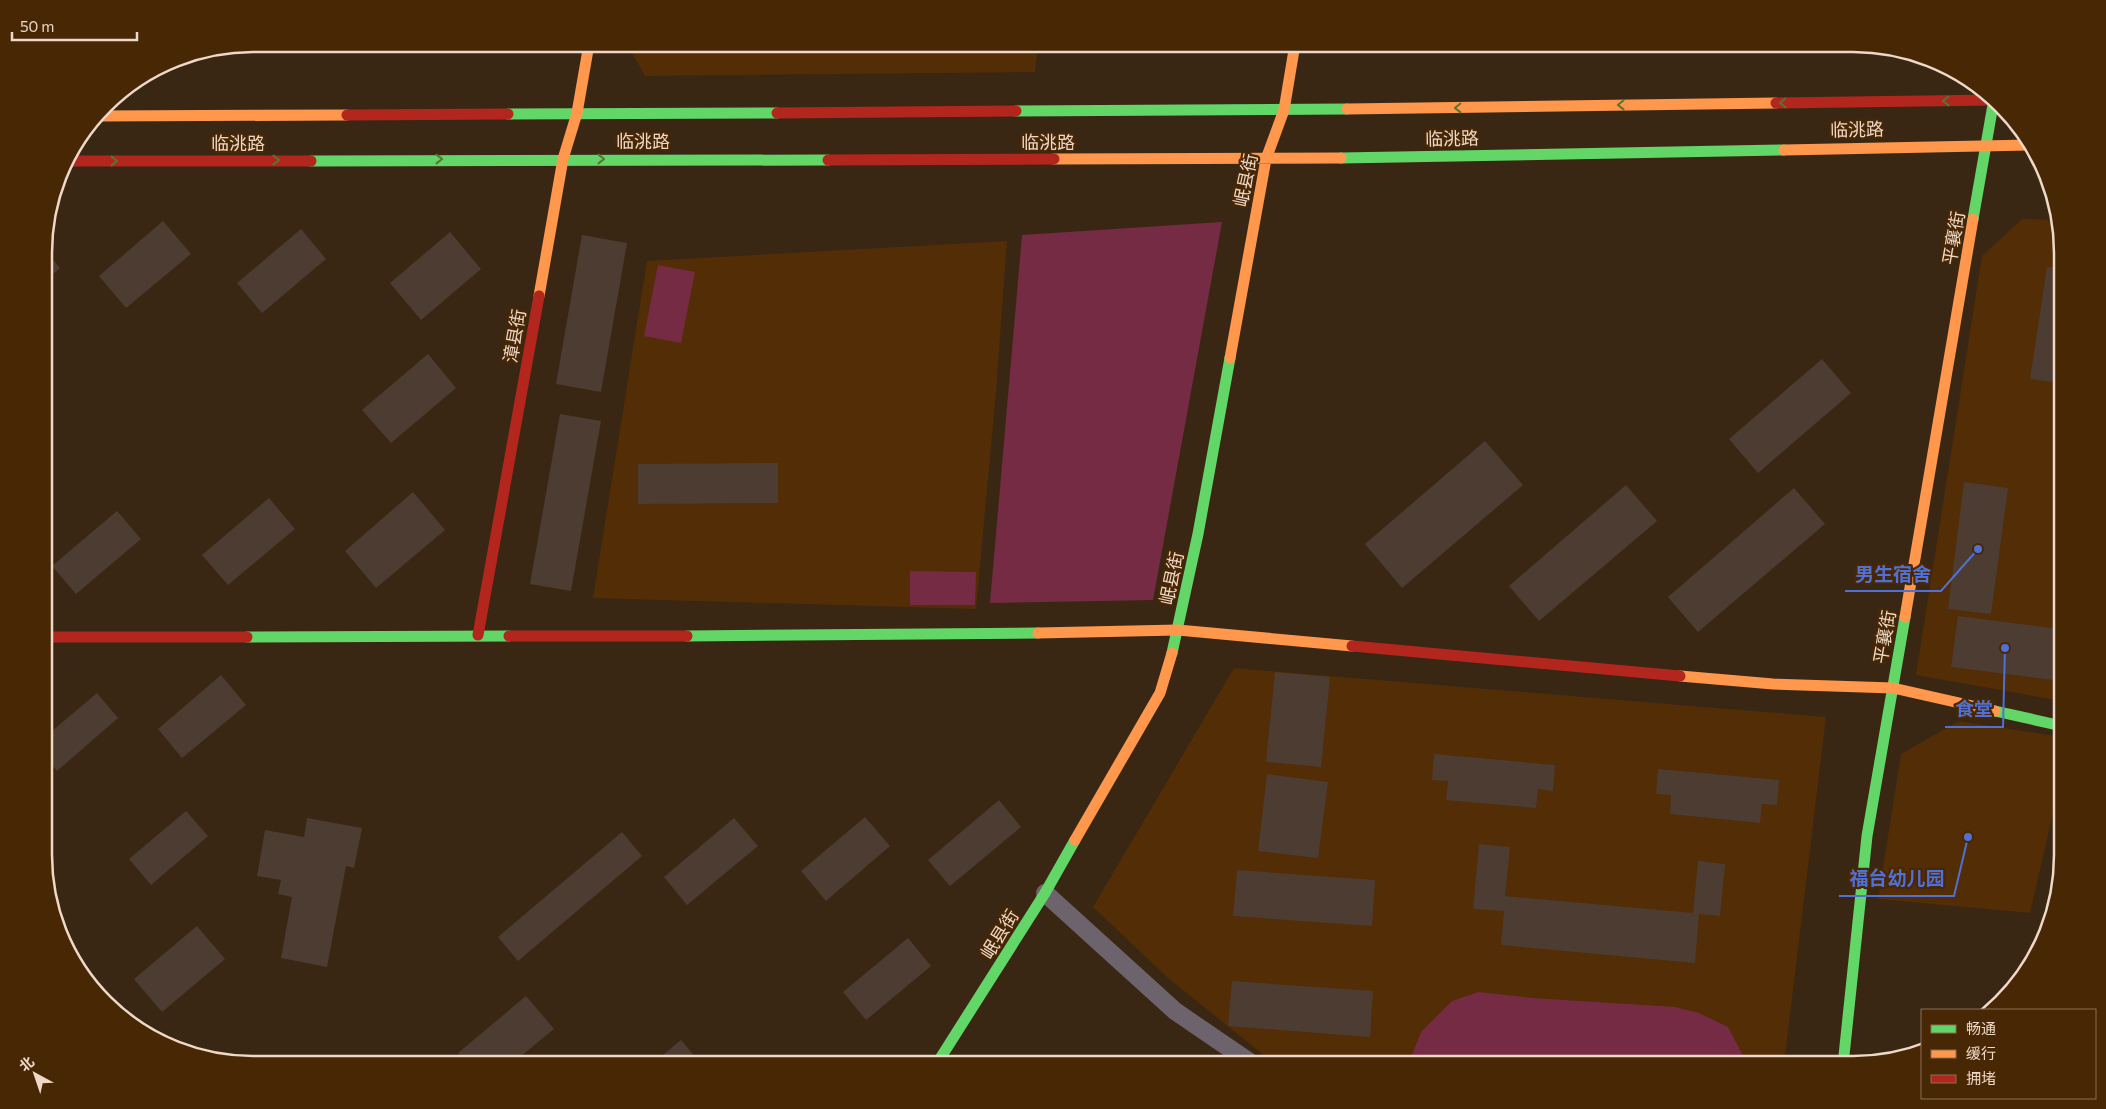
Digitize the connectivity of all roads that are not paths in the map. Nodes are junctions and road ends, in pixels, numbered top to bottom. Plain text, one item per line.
1 (588, 52) edge
2 (1294, 52) edge
3 (1983, 100) edge
4 (1993, 109) edge
5 (1284, 110) junction
6 (577, 113) junction
7 (107, 116) edge
8 (1987, 144) junction
9 (2022, 145) edge
10 (563, 159) junction
11 (1266, 159) junction
12 (75, 161) edge
13 (1178, 630) junction
14 (478, 635) junction
15 (52, 637) edge
16 (1893, 688) junction
17 (2054, 724) edge
18 (1045, 893) junction
19 (942, 1056) edge
20 (1241, 1056) edge
21 (1844, 1056) edge

1 - 6 street, 漳县街
2 - 5 street, 岷县街
3 -> 5 street, 临洮路
4 - 8 street, 平襄街
5 - 6 street, 临洮路
5 - 11 street, 岷县街
6 - 7 street, 临洮路
6 - 10 street, 漳县街
8 - 9 street, 临洮路
8 - 11 street, 临洮路
8 - 16 street, 平襄街
10 -> 11 street, 临洮路
12 -> 10 street, 临洮路
10 - 14 street, 漳县街
11 - 13 street, 岷县街
13 - 14 street
13 - 16 street
13 - 18 street, 岷县街
14 - 15 street
16 - 17 street
16 - 21 street, 平襄街
18 - 19 street, 岷县街
18 - 20 street

